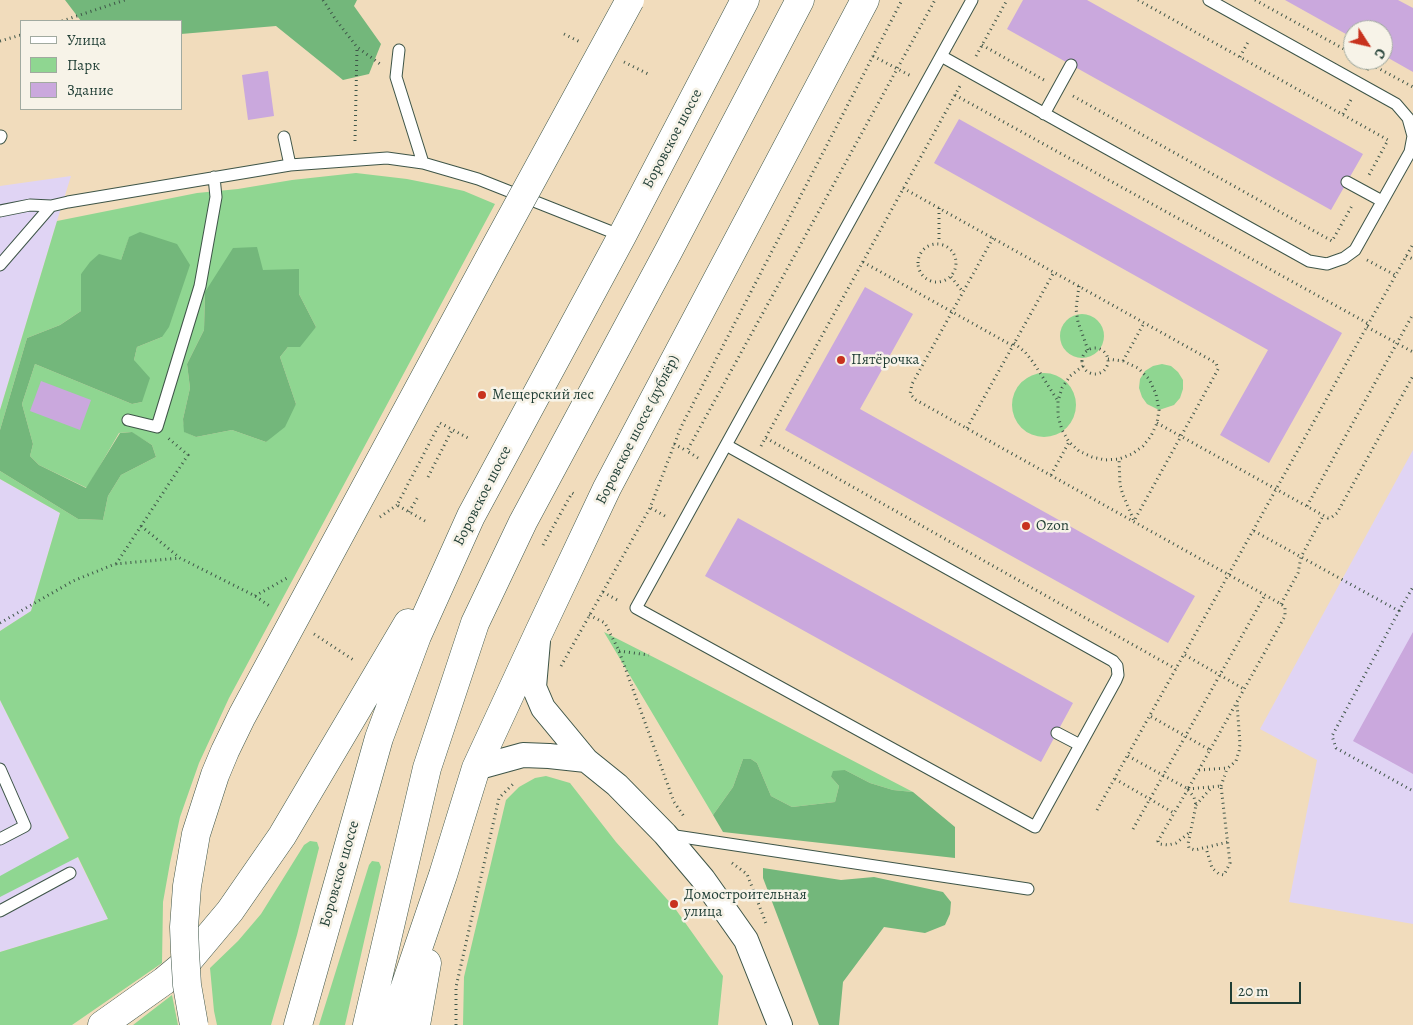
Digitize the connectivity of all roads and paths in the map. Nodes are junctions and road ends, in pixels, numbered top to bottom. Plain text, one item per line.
1 (124, 0) edge
2 (323, 0) edge
3 (630, 0) edge
4 (745, 0) edge
5 (800, 0) edge
6 (865, 0) edge
7 (902, 0) edge
8 (935, 0) edge
9 (972, 0) edge
10 (1007, 0) edge
11 (1138, 0) edge
12 (1209, 0) edge
13 (1255, 0) edge
14 (65, 20) edge
15 (20, 35) edge
16 (0, 41) edge
17 (982, 45) junction
18 (358, 47) junction
19 (1343, 48) edge
20 (399, 50) dead end
21 (874, 56) junction
22 (941, 56) junction
23 (1071, 65) dead end
24 (897, 69) junction
25 (1382, 70) edge
26 (968, 71) junction
27 (396, 77) junction
28 (925, 84) junction
29 (1413, 87) edge
30 (1058, 88) junction
31 (955, 94) junction
32 (1044, 114) junction
33 (284, 137) dead end
34 (355, 141) dead end
35 (423, 163) junction
36 (290, 165) junction
37 (214, 178) junction
38 (1347, 182) dead end
39 (904, 188) junction
40 (1361, 190) junction
41 (1382, 201) junction
42 (52, 206) junction
43 (939, 208) junction
44 (0, 211) edge
45 (622, 236) junction
46 (993, 238) junction
47 (939, 243) junction
48 (1413, 244) edge
49 (1406, 256) junction
50 (1413, 259) edge
51 (863, 262) junction
52 (0, 265) edge
53 (1054, 272) junction
54 (951, 277) junction
55 (1079, 286) junction
56 (963, 292) junction
57 (952, 312) junction
58 (1413, 314) edge
59 (1144, 323) junction
60 (1368, 325) junction
61 (1397, 343) junction
62 (1014, 344) junction
63 (1088, 350) junction
64 (1413, 352) edge
65 (1107, 359) junction
66 (1123, 361) junction
67 (1083, 366) junction
68 (1413, 376) edge
69 (1058, 402) junction
70 (128, 420) dead end
71 (1157, 423) junction
72 (156, 427) junction
73 (967, 428) junction
74 (452, 430) junction
75 (1181, 437) junction
76 (468, 438) dead end
77 (1069, 442) junction
78 (674, 444) junction
79 (726, 445) junction
80 (686, 451) junction
81 (1119, 459) junction
82 (714, 466) junction
83 (1051, 475) junction
84 (428, 477) dead end
85 (1277, 490) junction
86 (419, 495) dead end
87 (1307, 506) junction
88 (650, 508) junction
89 (409, 512) junction
90 (471, 516) junction
91 (1324, 516) junction
92 (425, 521) dead end
93 (1134, 521) junction
94 (661, 522) dead end
95 (141, 526) junction
96 (1254, 531) junction
97 (1301, 557) junction
98 (180, 558) junction
99 (115, 564) junction
100 (1230, 574) junction
101 (1413, 587) edge
102 (603, 592) junction
103 (1265, 595) junction
104 (255, 596) dead end
105 (619, 601) dead end
106 (1282, 604) junction
107 (1400, 611) junction
108 (589, 615) junction
109 (0, 623) edge
110 (539, 632) junction
111 (619, 651) junction
112 (649, 655) dead end
113 (1184, 655) junction
114 (1176, 669) junction
115 (558, 672) dead end
116 (1220, 675) junction
117 (1244, 689) junction
118 (1237, 702) junction
119 (1150, 716) junction
120 (1057, 732) dead end
121 (1186, 736) junction
122 (1080, 745) junction
123 (1210, 750) junction
124 (1128, 756) junction
125 (586, 760) junction
126 (476, 768) junction
127 (1228, 768) junction
128 (0, 769) edge
129 (1198, 770) junction
130 (1163, 775) junction
131 (1115, 779) junction
132 (517, 780) dead end
133 (1221, 786) junction
134 (1212, 787) junction
135 (1188, 789) junction
136 (1413, 791) edge
137 (1150, 799) junction
138 (674, 802) dead end
139 (1196, 805) junction
140 (1097, 810) dead end
141 (1174, 813) junction
142 (1134, 829) dead end
143 (1190, 831) junction
144 (665, 834) junction
145 (0, 839) edge
146 (1228, 842) junction
147 (1206, 848) junction
148 (70, 874) dead end
149 (443, 875) junction
150 (1028, 889) dead end
151 (0, 910) edge
152 (102, 1025) edge
153 (194, 1025) edge
154 (298, 1025) edge
155 (367, 1025) edge
156 (392, 1025) edge
157 (416, 1025) edge
158 (456, 1025) edge
159 (780, 1025) edge

1 - 14 path
2 - 18 path
3 - 153 main road, bridge
4 - 45 main road, Боровское шоссе
5 - 155 main road
6 - 110 main road, Боровское шоссе (дублёр)
7 - 21 path
8 - 24 path
9 - 22 lane
10 - 17 path
11 - 40 path
12 - 41 lane
13 - 19 path
15 - 16 path
17 - 26 path
17 - 30 path
18 - 27 path
18 - 34 path
20 - 27 lane
21 - 24 path
21 - 78 path
22 - 26 lane
22 - 28 lane
23 - 30 lane
24 - 28 path
24 - 80 path
25 - 29 path
26 - 31 path
26 - 32 lane
27 - 35 lane
28 - 79 lane
30 - 32 lane
30 - 40 path
31 - 39 path
31 - 60 path
32 - 41 lane
33 - 36 lane
35 - 36 lane
35 - 45 lane
36 - 37 lane
37 - 42 lane
37 - 72 lane
38 - 40 lane
39 - 43 path
39 - 51 path
40 - 41 lane
42 - 44 lane
42 - 52 lane
43 - 46 path
43 - 47 path
45 - 90 main road, Боровское шоссе
46 - 53 path
46 - 56 path
47 - 54 path
47 - 54 path
48 - 49 path
49 - 50 path
49 - 60 path
51 - 57 path
51 - 114 path
53 - 55 path
53 - 62 path
54 - 56 path
55 - 59 path
55 - 63 path
56 - 57 path
57 - 62 path
57 - 73 path
58 - 61 path
59 - 66 path
59 - 75 path
60 - 61 path
60 - 85 path
61 - 64 path
61 - 87 path
62 - 69 path
62 - 73 path
63 - 65 path
63 - 67 path
65 - 66 path
65 - 67 path
66 - 71 path
67 - 69 path
68 - 91 path
69 - 77 path
70 - 72 lane
71 - 75 path
71 - 81 path
72 - 95 path
73 - 83 path
74 - 76 path
74 - 84 path
74 - 89 path
75 - 85 path
75 - 93 path
77 - 81 path
77 - 83 path
78 - 80 path
78 - 88 path
79 - 82 lane
79 - 122 lane
80 - 82 path
81 - 93 path
82 - 122 lane
83 - 93 path
85 - 87 path
85 - 96 path
86 - 89 path
87 - 91 path
88 - 94 path
88 - 102 path
89 - 92 path
90 - 152 main road
90 - 154 main road, Боровское шоссе
91 - 97 path
93 - 100 path
95 - 98 path
95 - 99 path
96 - 97 path
96 - 100 path
97 - 106 path
97 - 107 path
98 - 99 path
98 - 104 path
99 - 109 path
100 - 103 path
100 - 113 path
101 - 107 path
102 - 105 path
102 - 108 path
103 - 106 path
103 - 116 path
106 - 117 path
107 - 136 path
108 - 111 path
108 - 115 path
110 - 125 street
110 - 126 main road, Боровское шоссе (дублёр)
111 - 112 path
111 - 138 path
113 - 114 path
113 - 116 path
114 - 119 path
116 - 117 path
116 - 121 path
117 - 118 path
118 - 123 path
118 - 127 path
119 - 121 path
119 - 124 path
120 - 122 lane
121 - 123 path
121 - 130 path
123 - 129 path
124 - 130 path
124 - 131 path
125 - 126 street
125 - 144 street
126 - 149 main road, Боровское шоссе (дублёр)
127 - 129 path
127 - 133 path
128 - 145 lane
129 - 135 path
130 - 135 path
130 - 137 path
131 - 137 path
131 - 140 path
132 - 158 path
133 - 134 path
133 - 146 path
134 - 135 path
134 - 139 path
135 - 139 path
135 - 141 path
137 - 141 path
137 - 142 path
139 - 143 path
141 - 143 path
143 - 147 path
144 - 150 lane
144 - 159 street
146 - 147 path
146 - 147 path
148 - 151 lane
149 - 156 main road
149 - 157 main road

